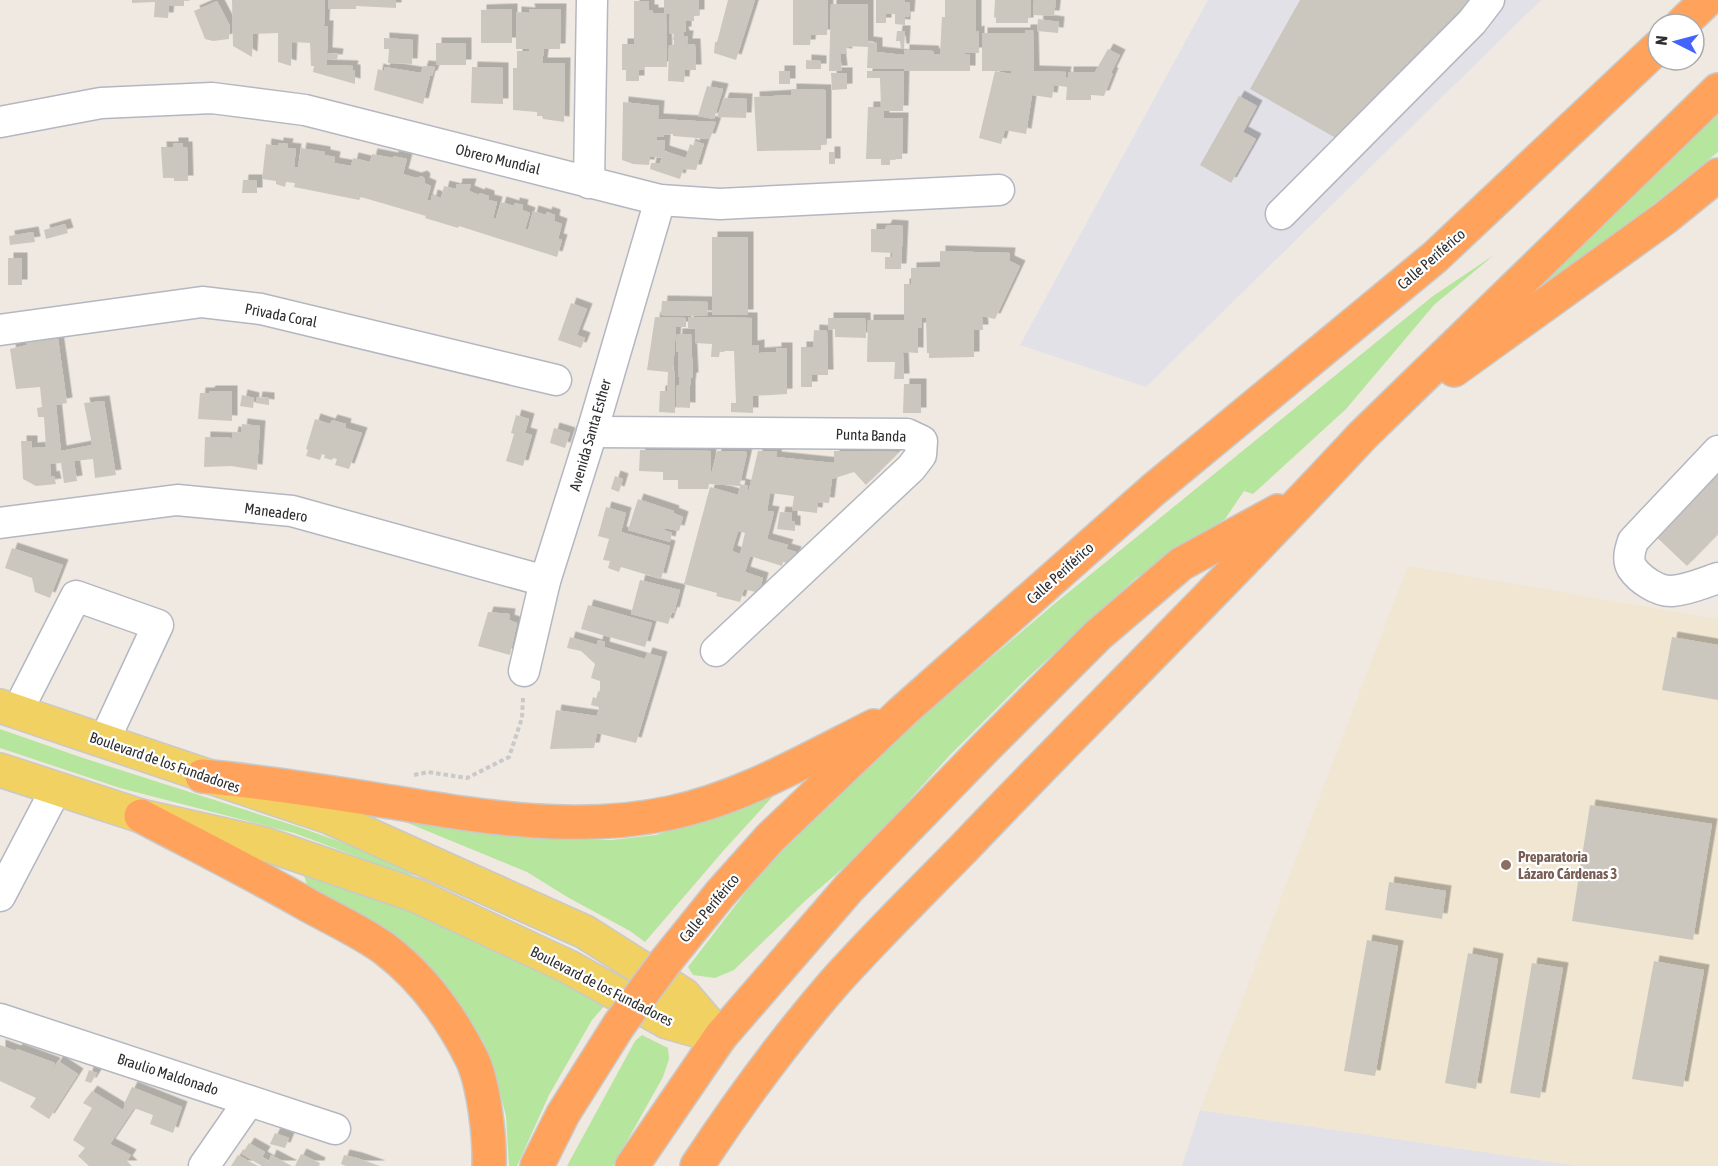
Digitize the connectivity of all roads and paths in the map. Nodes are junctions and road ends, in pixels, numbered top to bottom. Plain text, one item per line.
1 (592, 0) edge
2 (1489, 0) edge
3 (1707, 0) edge
4 (1694, 12) edge
5 (1646, 58) edge
6 (1718, 90) edge
7 (0, 122) edge
8 (1718, 175) edge
9 (590, 183) junction
10 (999, 189) dead end
11 (660, 200) junction
12 (1281, 214) dead end
13 (0, 330) edge
14 (556, 380) dead end
15 (592, 432) junction
16 (1362, 436) junction
17 (1718, 451) edge
18 (1308, 494) junction
19 (0, 523) edge
20 (1718, 578) edge
21 (545, 581) junction
22 (716, 651) dead end
23 (524, 670) joint
24 (8, 709) edge
25 (902, 712) junction
26 (104, 741) junction
27 (0, 770) edge
28 (202, 776) junction
29 (56, 789) junction
30 (393, 803) junction
31 (141, 816) junction
32 (0, 896) edge
33 (0, 1019) edge
34 (720, 1037) junction
35 (249, 1101) junction
36 (335, 1130) dead end
37 (204, 1166) edge
38 (489, 1166) edge
39 (537, 1166) edge
40 (632, 1166) edge
41 (698, 1166) edge

1 - 9 street
2 - 12 street
3 - 4 highway
5 - 25 highway, Calle Periférico
6 - 16 highway
7 - 9 street, Obrero Mundial
8 - 16 highway
9 - 11 street, Obrero Mundial
10 - 11 street, Obrero Mundial
11 - 15 street, Avenida Santa Esther
13 - 14 street, Privada Coral
15 - 21 street, Avenida Santa Esther
15 - 22 street, Punta Banda
16 - 18 highway
17 - 20 street
18 - 34 highway
18 - 41 highway
19 - 21 street, Maneadero
21 - 23 street, Avenida Santa Esther
23 - 30 path
24 - 26 main road, Boulevard de los Fundadores
24 - 26 street
25 - 30 highway
25 - 39 highway, Calle Periférico, bridge
26 - 28 main road, Boulevard de los Fundadores
27 - 29 main road, Boulevard de los Fundadores
28 - 30 highway
28 - 34 main road, Boulevard de los Fundadores
29 - 31 main road, Boulevard de los Fundadores
29 - 32 street
31 - 34 main road, Boulevard de los Fundadores
31 - 38 highway
33 - 35 street, Braulio Maldonado
34 - 40 highway
35 - 36 street, Braulio Maldonado
35 - 37 street

